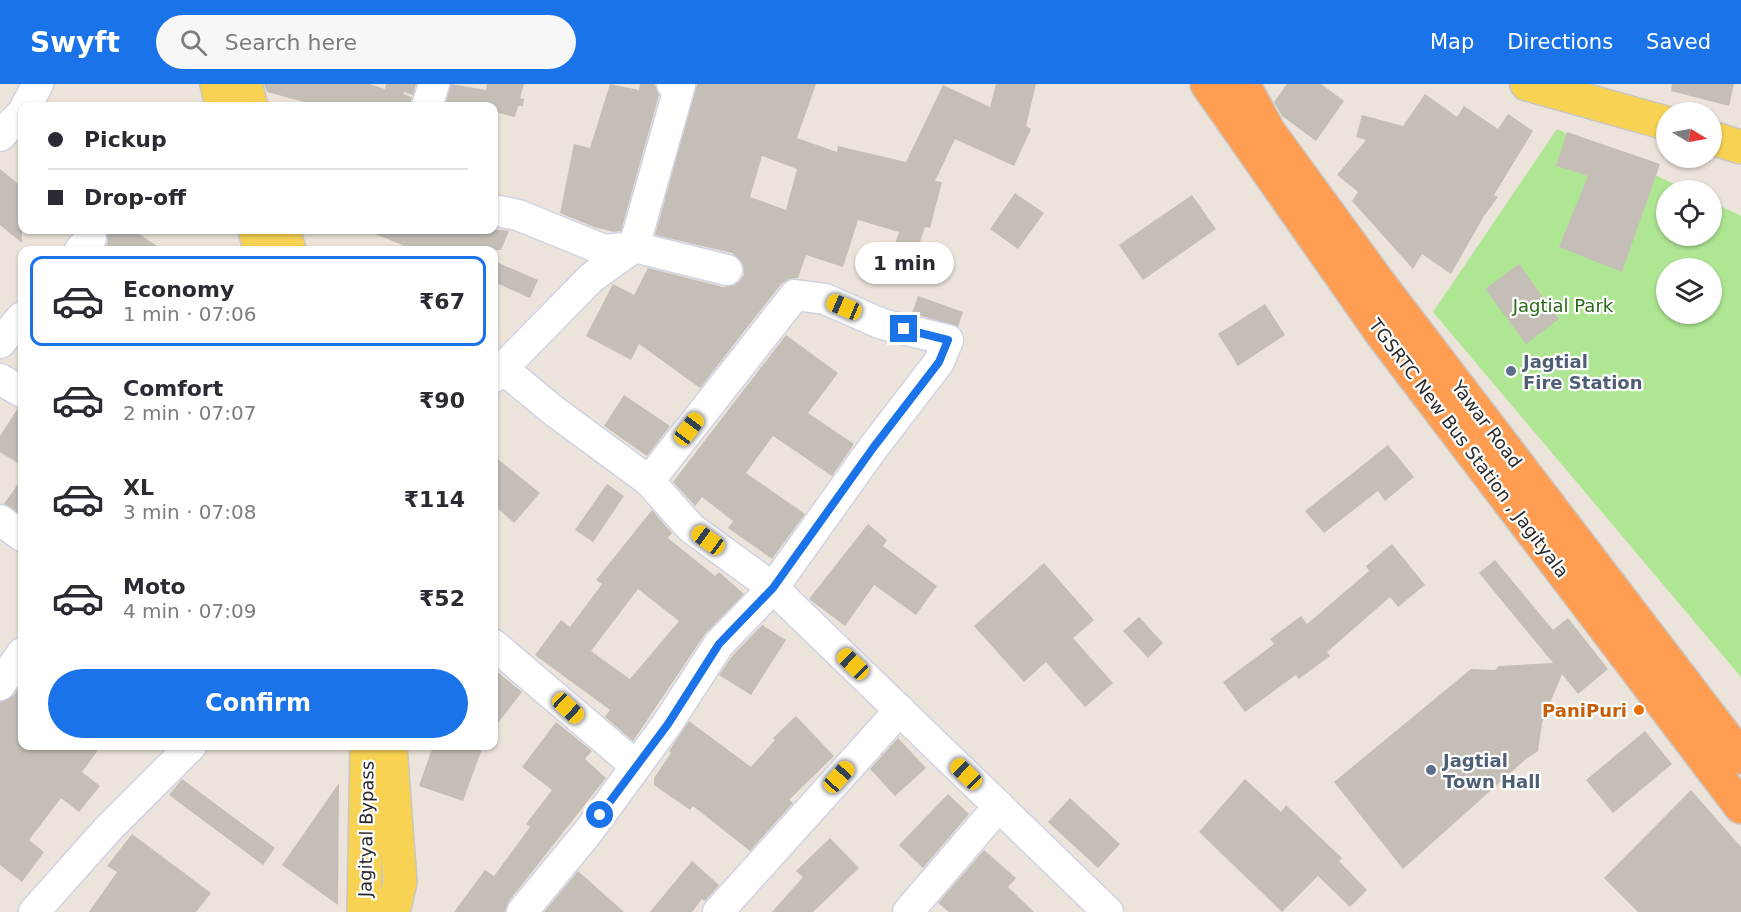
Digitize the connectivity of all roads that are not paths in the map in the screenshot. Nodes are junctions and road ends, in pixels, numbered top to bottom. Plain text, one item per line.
1 (39, 84) edge
2 (217, 84) edge
3 (245, 84) edge
4 (435, 84) edge
5 (672, 84) edge
6 (680, 84) edge
7 (1207, 84) edge
8 (1243, 84) edge
9 (1527, 84) edge
10 (28, 102) edge
11 (221, 102) edge
12 (250, 102) edge
13 (428, 102) edge
14 (18, 116) edge
15 (1656, 120) edge
16 (0, 136) edge
17 (1722, 141) edge
18 (1741, 147) edge
19 (498, 211) edge
20 (634, 247) junction
21 (727, 270) dead end
22 (18, 322) edge
23 (0, 343) edge
24 (498, 373) edge
25 (0, 379) edge
26 (18, 390) edge
27 (649, 481) junction
28 (0, 520) edge
29 (18, 533) edge
30 (773, 588) junction
31 (498, 648) edge
32 (18, 659) edge
33 (0, 685) edge
34 (900, 710) junction
35 (187, 750) edge
36 (367, 750) edge
37 (390, 750) edge
38 (636, 766) junction
39 (1736, 778) edge
40 (999, 806) junction
41 (34, 912) edge
42 (364, 912) edge
43 (393, 912) edge
44 (522, 912) edge
45 (718, 912) edge
46 (908, 912) edge
47 (1108, 912) edge

1 - 10 street
2 - 11 main road
3 - 12 main road
4 - 13 street
5 - 6 street
6 - 20 street
7 - 39 highway, TGSRTC New Bus Station , Jagityala
8 - 39 highway, Yawar Road
9 - 15 main road
14 - 16 street
17 - 18 main road
19 - 20 street
20 - 21 street
20 - 24 street
22 - 23 street
24 - 27 street
25 - 26 street
27 - 30 street
27 - 30 street
28 - 29 street
30 - 34 street
30 - 38 street
31 - 38 street
32 - 33 street
34 - 40 street
34 - 45 street
35 - 41 street
36 - 42 main road, Jagityal Bypass
37 - 43 main road, Jagityal Bypass
38 - 44 street
40 - 46 street
40 - 47 street

